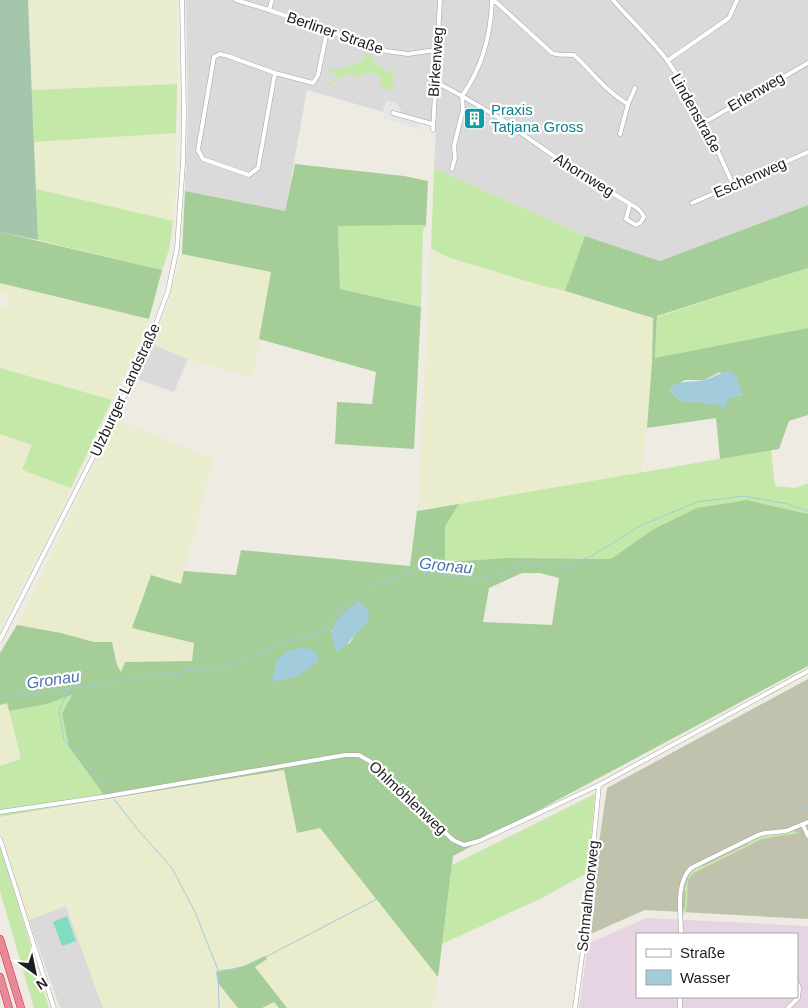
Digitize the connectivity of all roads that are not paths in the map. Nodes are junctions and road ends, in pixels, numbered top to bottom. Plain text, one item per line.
1 (182, 0) edge
2 (236, 0) edge
3 (272, 0) edge
4 (440, 0) edge
5 (613, 0) edge
6 (737, 0) edge
7 (492, 1) edge
8 (269, 10) junction
9 (327, 31) junction
10 (436, 50) junction
11 (667, 61) junction
12 (808, 63) edge
13 (275, 73) junction
14 (436, 82) junction
15 (635, 88) dead end
16 (462, 96) junction
17 (628, 104) junction
18 (393, 113) dead end
19 (705, 122) junction
20 (432, 124) junction
21 (433, 130) dead end
22 (620, 134) dead end
23 (808, 152) edge
24 (452, 169) dead end
25 (733, 184) junction
26 (692, 203) dead end
27 (630, 204) junction
28 (0, 640) edge
29 (808, 671) edge
30 (599, 785) junction
31 (0, 812) edge
32 (808, 822) edge
33 (803, 825) junction
34 (808, 836) edge
35 (0, 839) edge
36 (680, 933) edge
37 (0, 938) edge
38 (0, 977) edge
39 (798, 986) edge
40 (798, 998) edge
41 (798, 998) edge
42 (9, 1008) edge
43 (21, 1008) edge
44 (54, 1008) edge
45 (575, 1008) edge
46 (788, 1008) edge

1 - 28 street, Ulzburger Landstraße
2 - 8 street, Berliner Straße
3 - 8 street
4 - 10 street, Birkenweg
5 - 11 street, Lindenstraße
6 - 11 street
7 - 16 street
7 - 17 street
8 - 9 street, Berliner Straße
9 - 10 street, Berliner Straße
9 - 13 street
10 - 14 street, Birkenweg
11 - 19 street, Lindenstraße
12 - 19 street, Erlenweg
13 - 13 street
14 - 16 street, Ahornweg
14 - 20 street, Birkenweg
15 - 17 street
16 - 24 street
16 - 27 street, Ahornweg
17 - 22 street
18 - 20 street
19 - 25 street, Lindenstraße
20 - 21 street, Birkenweg
23 - 25 street, Eschenweg
25 - 26 street, Eschenweg
27 - 27 street, Ahornweg
29 - 30 street, Ohlmöhlenweg
30 - 31 street, Ohlmöhlenweg
30 - 45 street, Schmalmoorweg
32 - 33 street
33 - 34 street
33 - 36 street
35 - 44 street
37 - 43 highway
38 - 42 highway
39 - 40 street
41 - 46 street

